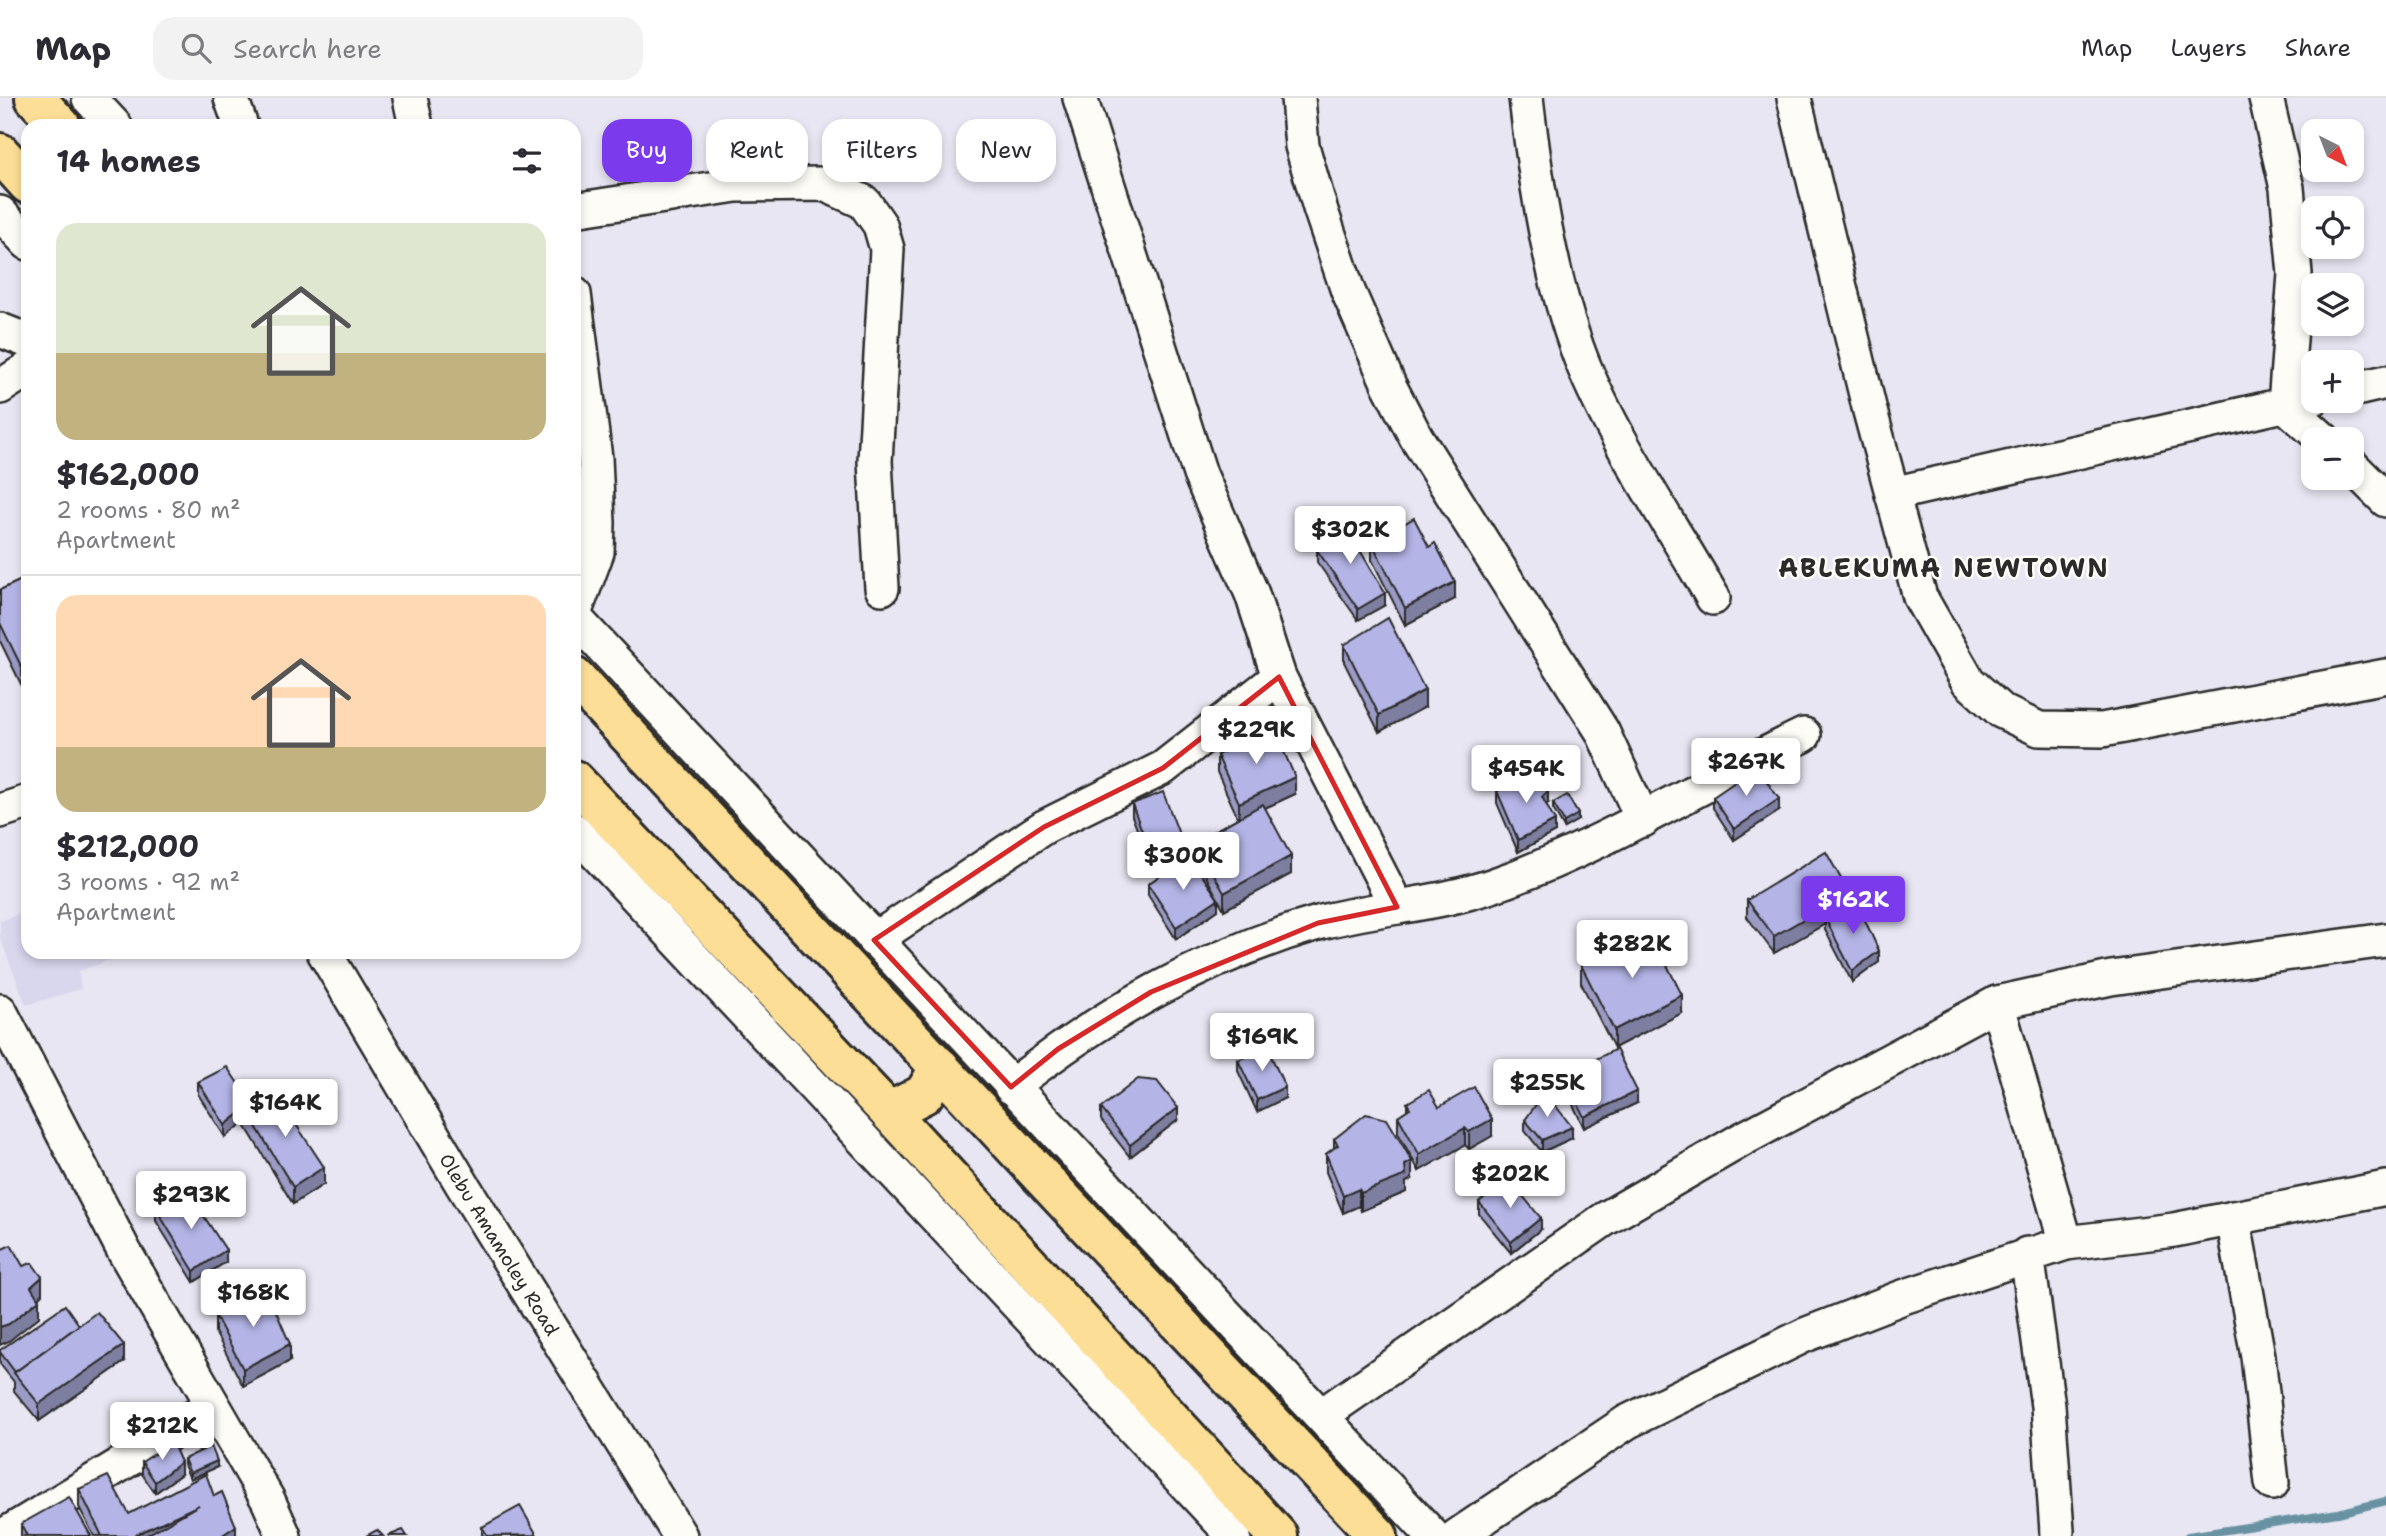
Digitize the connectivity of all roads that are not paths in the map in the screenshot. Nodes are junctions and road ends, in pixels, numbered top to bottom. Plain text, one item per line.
1 (35, 98) edge
2 (89, 98) edge
3 (230, 98) edge
4 (410, 98) edge
5 (1080, 98) edge
6 (1298, 98) edge
7 (1526, 98) edge
8 (1794, 98) edge
9 (2266, 98) edge
10 (54, 119) edge
11 (108, 119) edge
12 (238, 119) edge
13 (414, 119) edge
14 (0, 153) edge
15 (21, 176) edge
16 (581, 209) edge
17 (0, 213) edge
18 (21, 236) edge
19 (0, 330) edge
20 (21, 338) edge
21 (581, 349) edge
22 (21, 374) edge
23 (2386, 382) edge
24 (0, 387) edge
25 (2364, 387) edge
26 (2299, 401) edge
27 (2315, 427) edge
28 (2364, 478) edge
29 (1892, 494) junction
30 (2386, 500) edge
31 (882, 588) dead end
32 (581, 597) edge
33 (1713, 598) dead end
34 (581, 624) edge
35 (2386, 676) edge
36 (1279, 677) junction
37 (581, 684) edge
38 (1804, 735) dead end
39 (581, 787) edge
40 (21, 805) edge
41 (0, 811) edge
42 (1643, 820) junction
43 (581, 837) edge
44 (1397, 907) junction
45 (874, 940) junction
46 (2386, 940) edge
47 (328, 959) edge
48 (1997, 1003) junction
49 (0, 1011) edge
50 (940, 1067) junction
51 (1011, 1087) junction
52 (889, 1112) junction
53 (2386, 1188) edge
54 (2233, 1218) junction
55 (2066, 1243) junction
56 (2027, 1254) junction
57 (212, 1404) junction
58 (1322, 1415) junction
59 (2272, 1483) dead end
60 (2057, 1531) dead end
61 (3, 1536) edge
62 (284, 1536) edge
63 (680, 1536) edge
64 (1234, 1536) edge
65 (1278, 1536) edge
66 (1378, 1536) edge
67 (1433, 1536) edge
68 (1457, 1536) edge

1 - 10 main road
2 - 11 street
3 - 12 street
4 - 13 street
5 - 36 street
6 - 42 street
7 - 33 street
8 - 29 street
9 - 26 street
14 - 15 main road
16 - 31 street
17 - 18 street
19 - 20 street
21 - 32 street
22 - 24 street
23 - 25 street
26 - 27 street
26 - 29 street
28 - 30 street
29 - 35 street
34 - 45 street
36 - 44 street
36 - 45 street
37 - 50 main road
38 - 42 street
39 - 52 main road
40 - 41 street
42 - 44 street
43 - 64 street
44 - 51 street
45 - 51 street
46 - 48 street
47 - 63 street, Olebu Amamoley Road
48 - 55 street
48 - 58 street
49 - 57 street
50 - 52 main road
50 - 66 main road
51 - 58 street
52 - 65 main road
53 - 54 street
54 - 55 street
54 - 59 street
55 - 56 street
56 - 60 street
56 - 68 street
57 - 61 street
57 - 62 street
58 - 67 street

